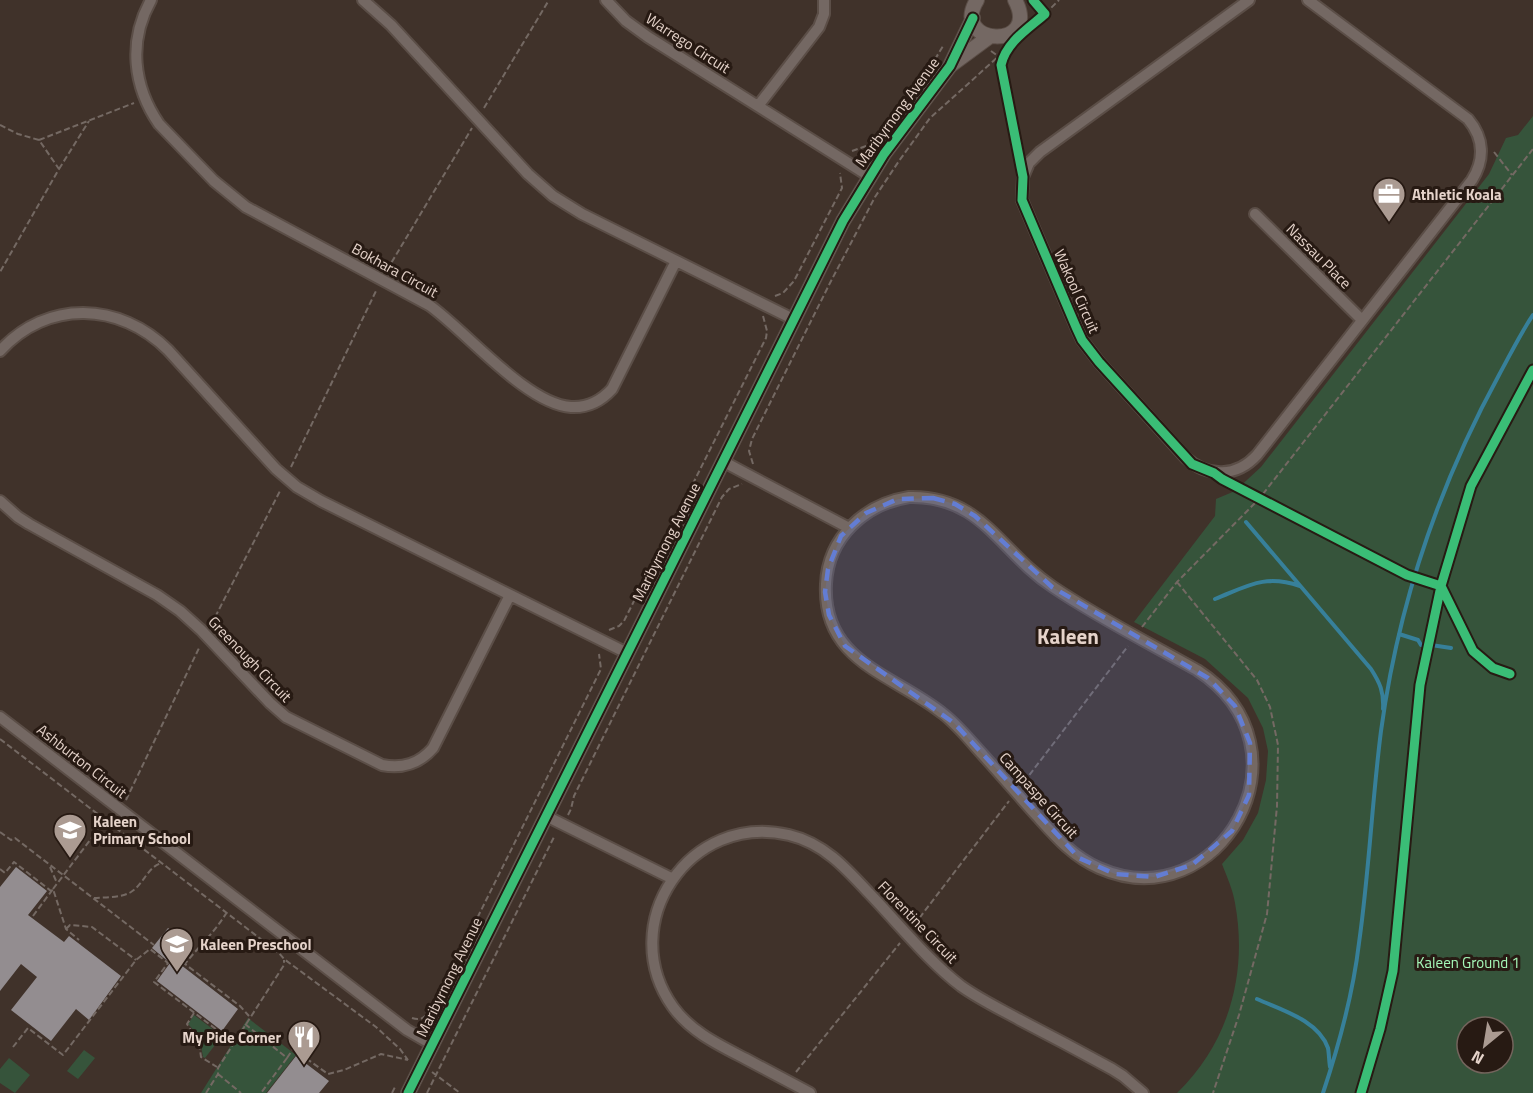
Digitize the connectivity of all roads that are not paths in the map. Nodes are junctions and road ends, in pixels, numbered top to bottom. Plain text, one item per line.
1 (151, 0) edge
2 (363, 0) edge
3 (606, 0) edge
4 (824, 0) edge
5 (1015, 0) edge
6 (1249, 0) edge
7 (1308, 0) edge
8 (974, 6) edge
9 (1038, 7) edge
10 (1020, 14) junction
11 (989, 37) junction
12 (950, 66) junction
13 (758, 106) junction
14 (869, 176) junction
15 (1255, 214) dead end
16 (676, 261) junction
17 (793, 319) junction
18 (1362, 320) junction
19 (0, 351) edge
20 (724, 462) junction
21 (0, 501) edge
22 (849, 528) junction
23 (510, 595) junction
24 (627, 653) junction
25 (0, 717) edge
26 (546, 816) junction
27 (673, 879) junction
28 (433, 1045) junction
29 (408, 1093) edge
30 (810, 1093) edge
31 (1143, 1093) edge

1 - 16 street, Bokhara Circuit
2 - 16 street
3 - 13 street, Warrego Circuit
4 - 13 street
5 - 10 street
6 - 18 street, Wakool Circuit
7 - 18 street, Wakool Circuit
8 - 11 street
8 - 12 street, Maribyrnong Avenue
9 - 10 street
10 - 11 street, Maribyrnong Avenue
11 - 12 street, Maribyrnong Avenue
12 - 14 street, Maribyrnong Avenue
13 - 14 street, Warrego Circuit
14 - 17 street, Maribyrnong Avenue
15 - 18 street, Nassau Place
16 - 17 street
17 - 20 street, Maribyrnong Avenue
19 - 23 street
20 - 22 street
20 - 24 street, Maribyrnong Avenue
21 - 23 street, Greenough Circuit
22 - 22 street, Campaspe Circuit
23 - 24 street
24 - 26 street, Maribyrnong Avenue
25 - 28 street, Ashburton Circuit
26 - 27 street
26 - 28 street, Maribyrnong Avenue
27 - 30 street, Florentine Circuit
27 - 31 street, Florentine Circuit
28 - 29 street, Maribyrnong Avenue

